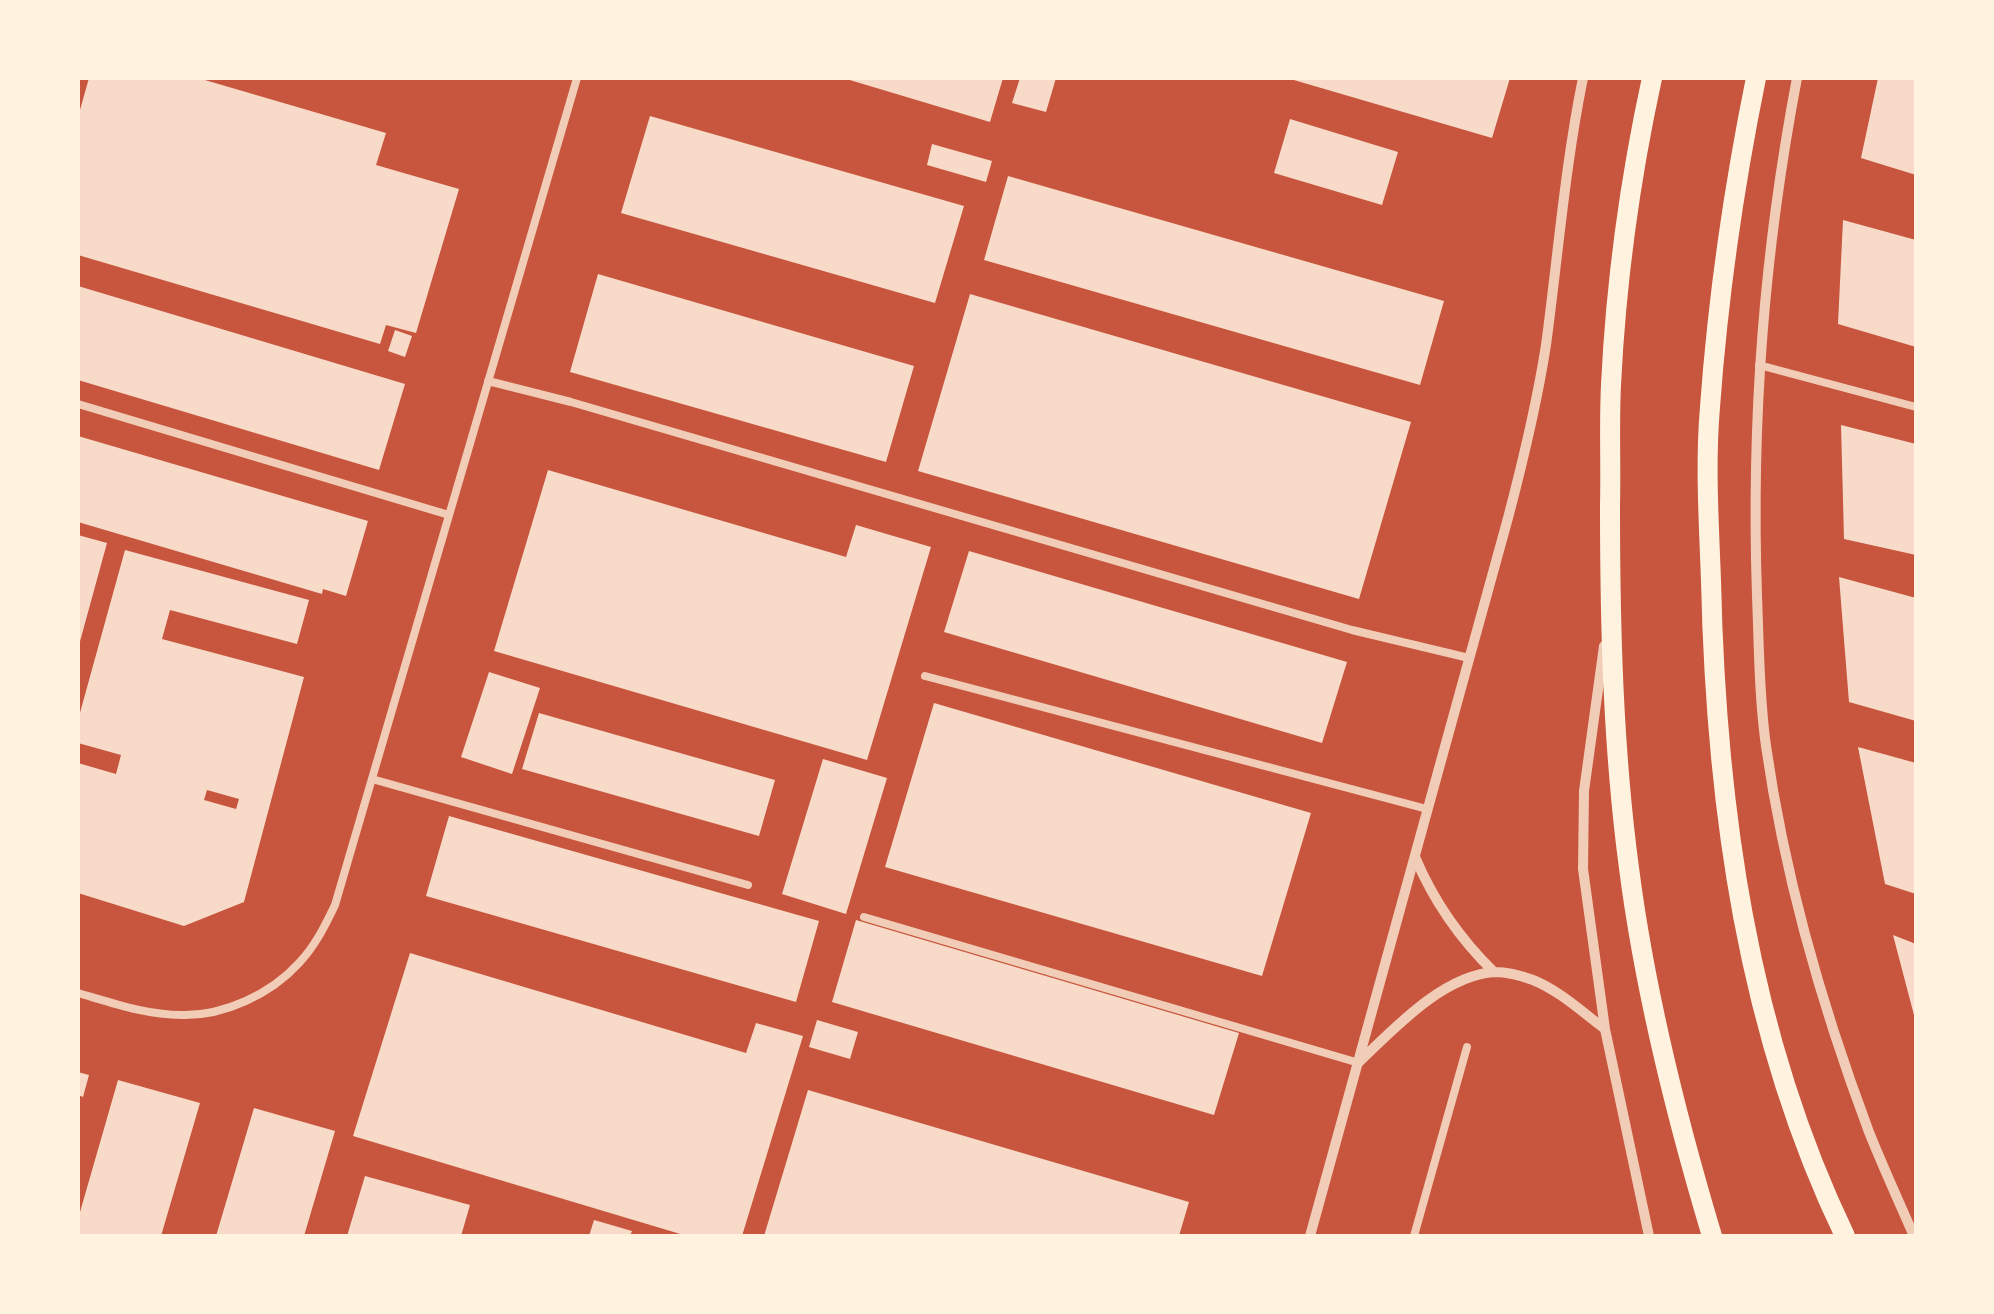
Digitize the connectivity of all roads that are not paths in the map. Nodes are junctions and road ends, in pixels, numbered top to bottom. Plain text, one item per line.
1 (577, 78) edge
2 (1583, 78) edge
3 (1652, 78) edge
4 (1756, 78) edge
5 (1797, 78) edge
6 (1760, 365) junction
7 (488, 381) junction
8 (78, 404) edge
9 (1916, 407) edge
10 (449, 514) junction
11 (1610, 600) junction
12 (1469, 658) junction
13 (925, 676) dead end
14 (372, 780) junction
15 (1428, 808) junction
16 (1414, 856) junction
17 (748, 885) dead end
18 (864, 917) dead end
19 (1494, 972) junction
20 (78, 993) edge
21 (1605, 1029) junction
22 (1467, 1047) dead end
23 (1358, 1063) junction
24 (1310, 1236) edge
25 (1414, 1236) edge
26 (1649, 1236) edge
27 (1712, 1236) edge
28 (1845, 1236) edge
29 (1914, 1236) edge

1 - 7 lane
2 - 12 street
3 - 11 main road
4 - 28 main road
5 - 6 street
6 - 9 lane
6 - 29 street
7 - 10 lane
7 - 12 lane
8 - 10 lane
10 - 14 lane
11 - 21 street
11 - 27 main road
12 - 15 street
13 - 15 lane
14 - 17 lane
14 - 20 lane
15 - 16 street
16 - 19 street
16 - 23 street
18 - 23 lane
19 - 21 street
19 - 23 street
21 - 26 street
22 - 25 lane
23 - 24 street

